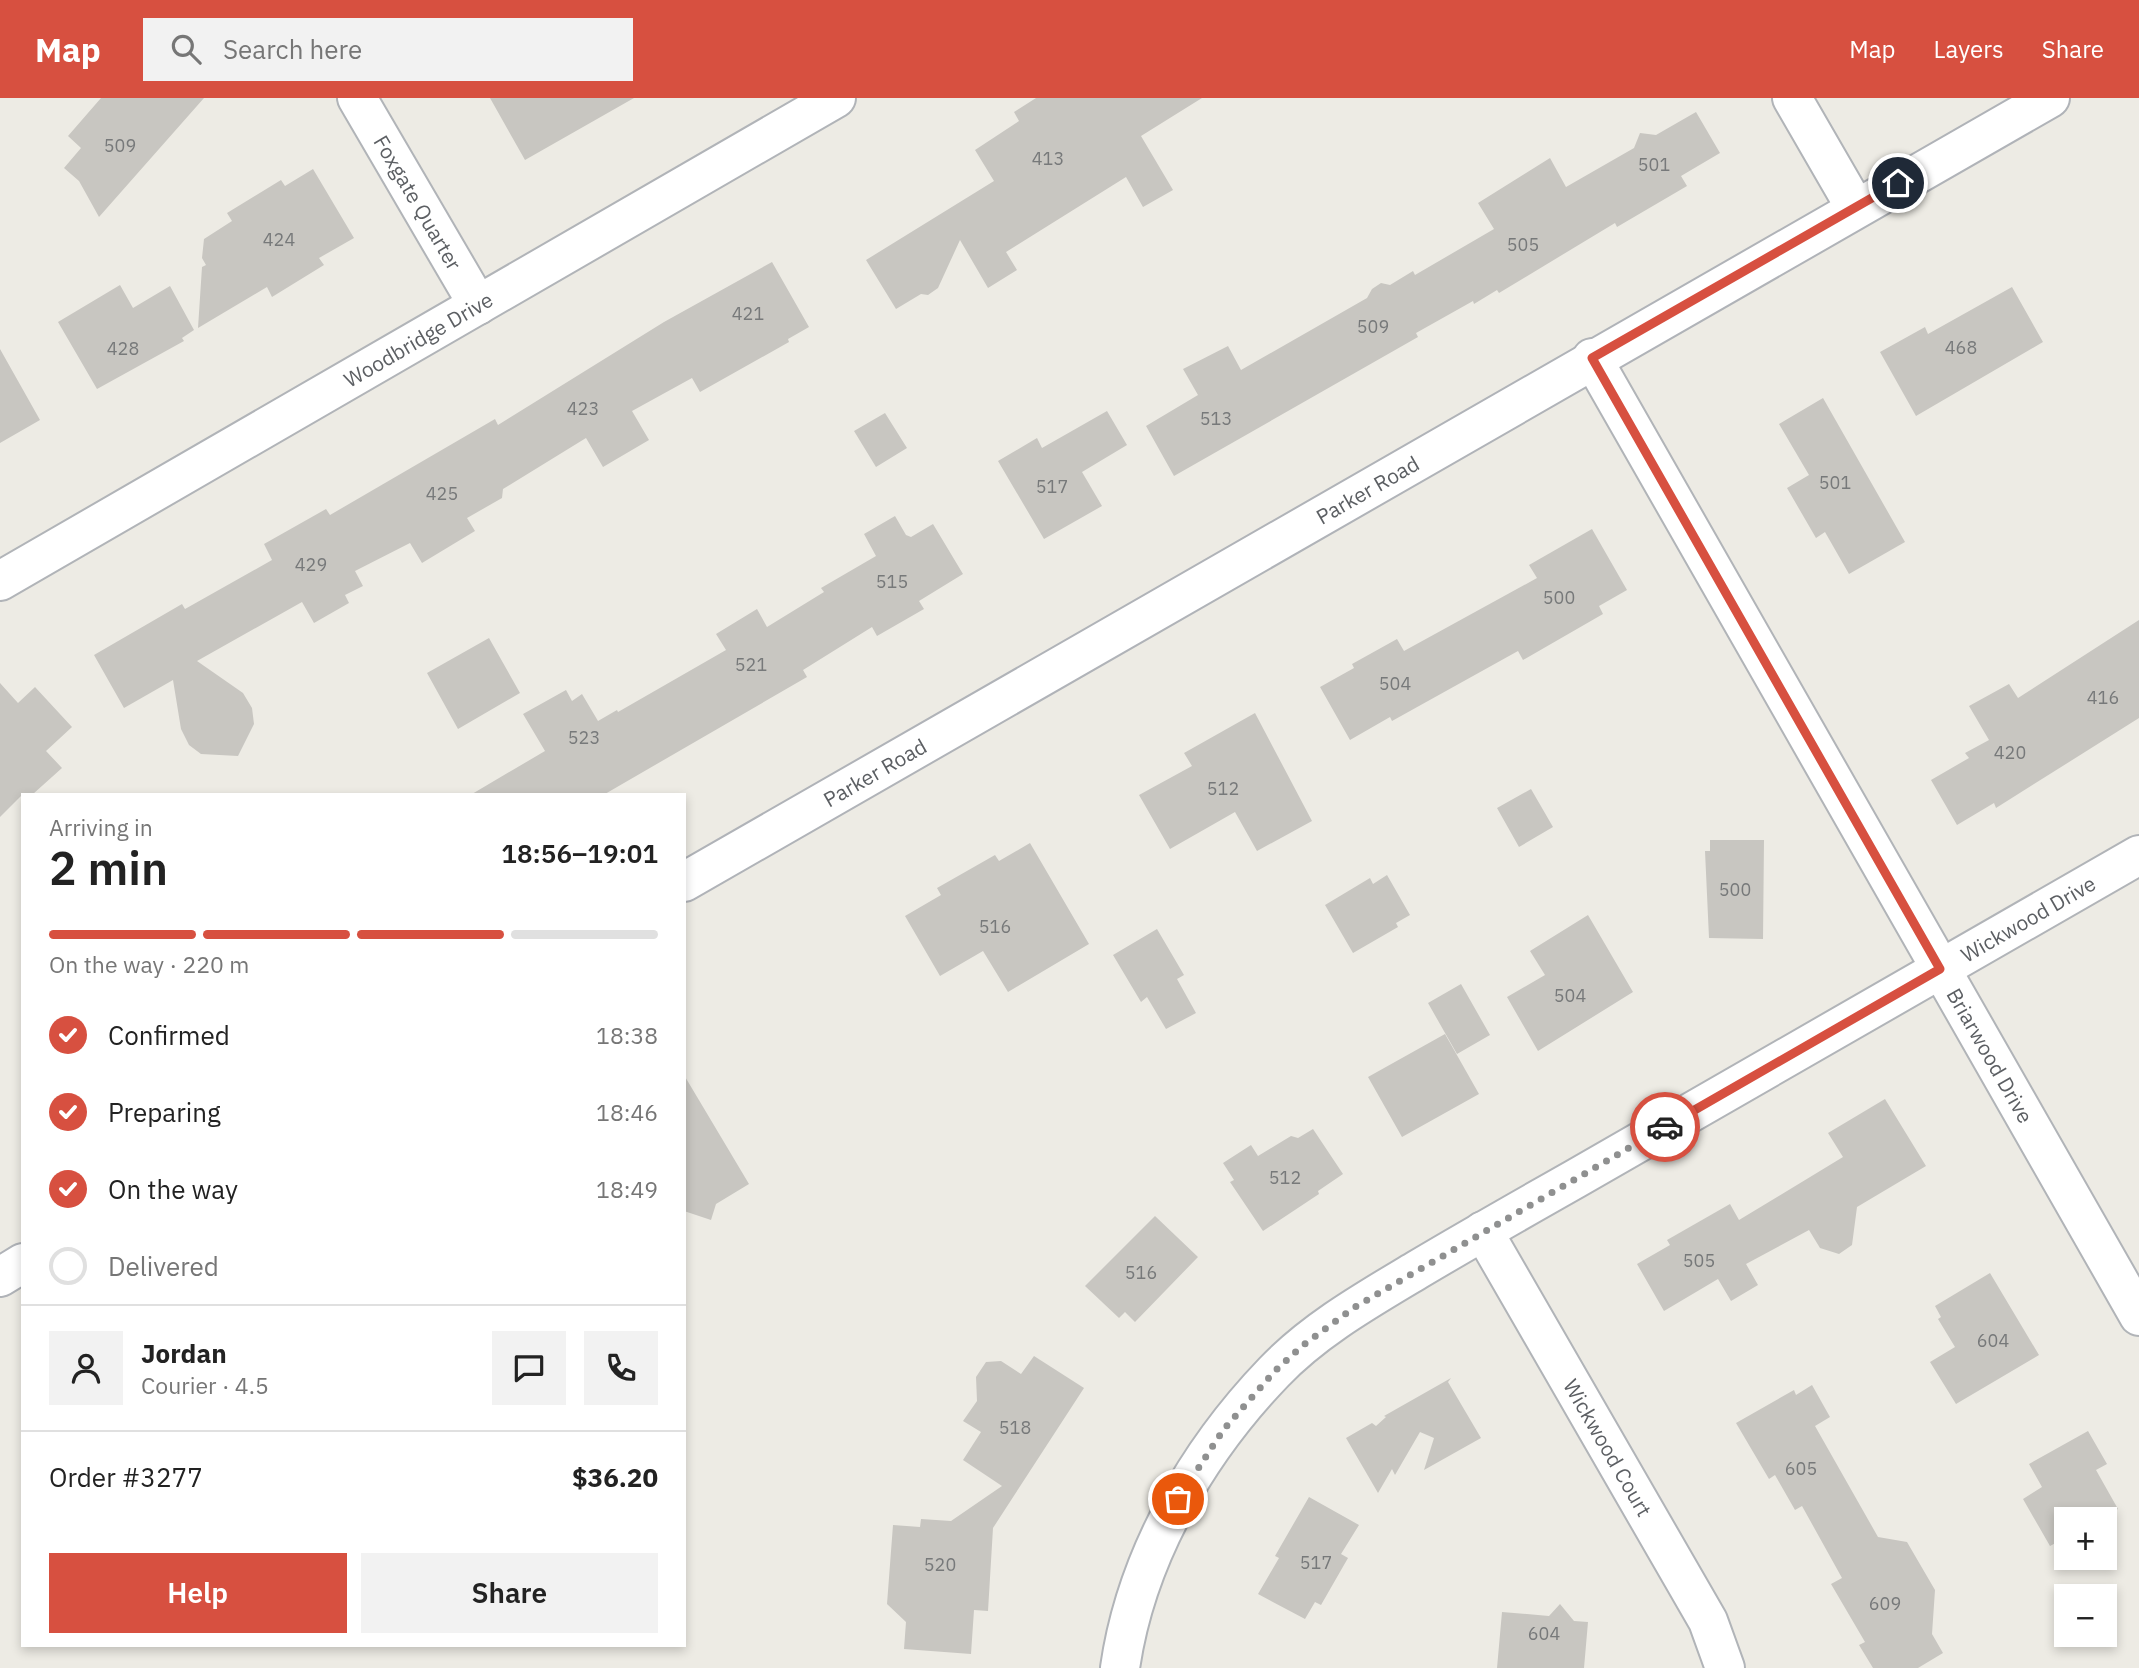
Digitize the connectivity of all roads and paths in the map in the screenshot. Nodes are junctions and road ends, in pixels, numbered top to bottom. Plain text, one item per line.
1 (357, 98) edge
2 (836, 98) edge
3 (1792, 98) edge
4 (2050, 98) edge
5 (1855, 207) junction
6 (478, 305) junction
7 (1592, 358) junction
8 (0, 581) edge
9 (2139, 855) edge
10 (686, 881) edge
11 (1940, 969) junction
12 (1483, 1231) junction
13 (21, 1265) edge
14 (0, 1277) edge
15 (2139, 1316) edge
16 (1120, 1668) edge
17 (1725, 1668) edge

1 - 6 street, Foxgate Quarter
2 - 6 street, Woodbridge Drive
3 - 5 street
4 - 5 street, Parker Road
5 - 7 street, Parker Road
6 - 8 street, Woodbridge Drive
7 - 10 street, Parker Road
7 - 11 street, Briarwood Drive
9 - 11 street, Wickwood Drive
11 - 12 street, Wickwood Drive
11 - 15 street, Briarwood Drive
12 - 16 street, Wickwood Drive
12 - 17 street, Wickwood Court
13 - 14 street

